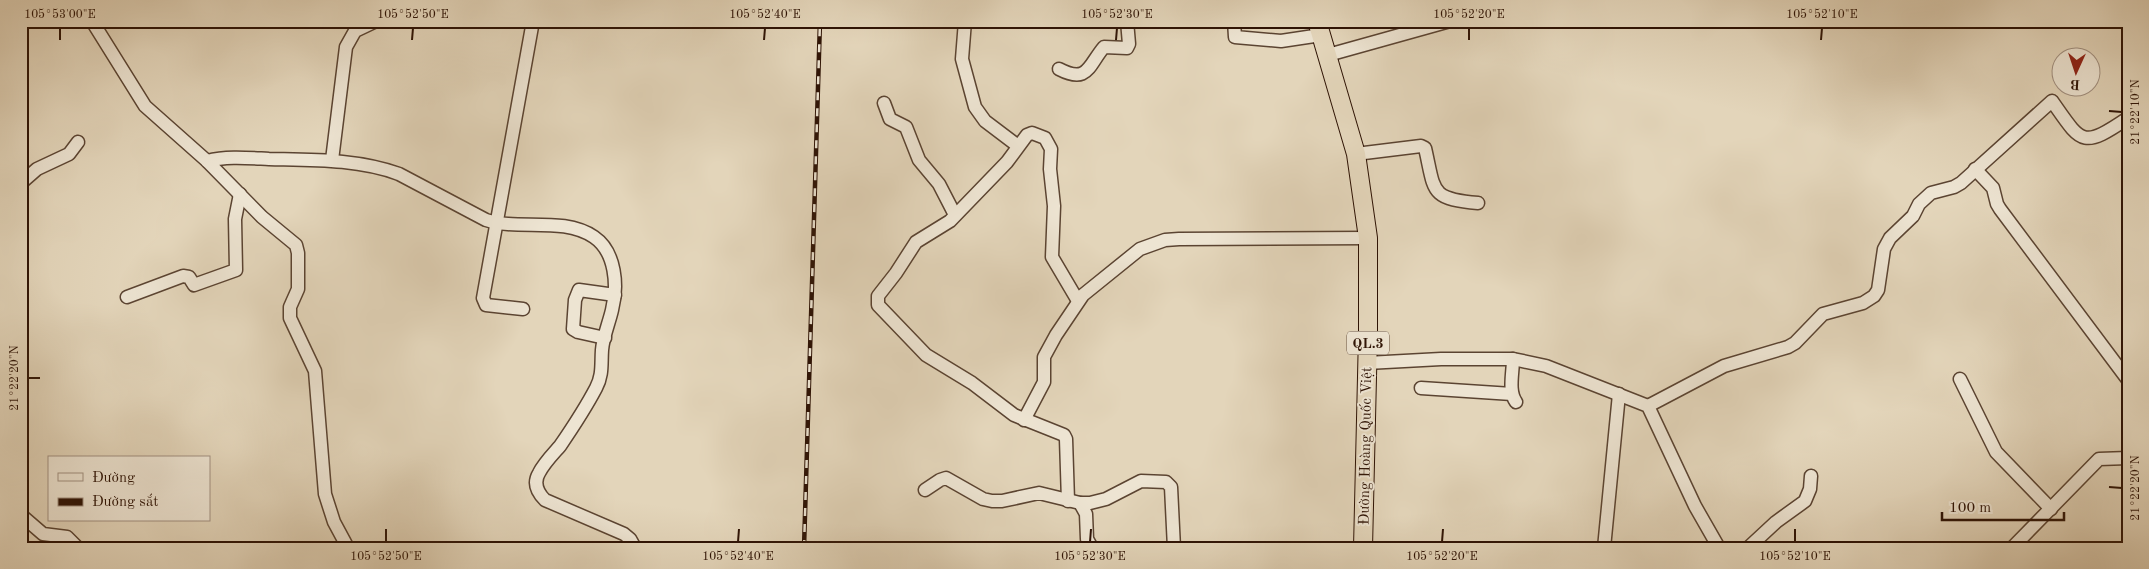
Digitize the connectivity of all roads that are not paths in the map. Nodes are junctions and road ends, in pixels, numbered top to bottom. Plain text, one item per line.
1 (92, 21) edge
2 (376, 21) edge
3 (533, 21) edge
4 (966, 21) edge
5 (1127, 21) edge
6 (1234, 21) edge
7 (1450, 21) edge
8 (1319, 28) edge
9 (1328, 55) junction
10 (1059, 69) dead end
11 (884, 103) dead end
12 (2128, 118) edge
13 (78, 142) dead end
14 (1018, 146) junction
15 (1356, 154) junction
16 (332, 160) junction
17 (207, 161) junction
18 (1975, 169) junction
19 (21, 183) edge
20 (240, 194) junction
21 (1478, 203) dead end
22 (955, 215) junction
23 (496, 223) junction
24 (1368, 238) junction
25 (614, 295) junction
26 (127, 297) dead end
27 (1078, 301) junction
28 (523, 309) dead end
29 (605, 338) junction
30 (1513, 359) junction
31 (1367, 363) junction
32 (1960, 379) dead end
33 (2128, 380) edge
34 (1421, 388) dead end
35 (1619, 394) junction
36 (1648, 406) junction
37 (1024, 420) junction
38 (2128, 458) edge
39 (1810, 476) dead end
40 (925, 490) dead end
41 (1074, 502) junction
42 (2051, 508) junction
43 (21, 515) edge
44 (78, 548) edge
45 (348, 548) edge
46 (635, 548) edge
47 (1092, 548) edge
48 (1174, 548) edge
49 (1364, 548) edge
50 (1604, 548) edge
51 (1719, 548) edge
52 (1748, 548) edge
53 (2012, 548) edge

1 - 17 street
2 - 16 street
3 - 23 street
4 - 14 street
5 - 10 street
6 - 8 street
7 - 9 street
8 - 9 highway, Đường Hoàng Quốc Việt / QL.3
9 - 15 highway, Đường Hoàng Quốc Việt / QL.3
11 - 22 street
12 - 18 street
13 - 19 street
14 - 22 street
14 - 27 street
15 - 21 street
15 - 24 highway, Đường Hoàng Quốc Việt / QL.3
16 - 17 street
16 - 23 street
17 - 20 street
18 - 33 street
18 - 36 street
20 - 26 street
20 - 45 street
22 - 37 street
23 - 25 street
23 - 28 street
24 - 27 street
24 - 31 highway, Đường Hoàng Quốc Việt / QL.3
25 - 29 street
25 - 29 street
27 - 37 street
29 - 46 street
30 - 31 street
30 - 34 street
30 - 35 street
31 - 49 highway, Đường Hoàng Quốc Việt / QL.3
32 - 42 street
35 - 36 street
35 - 50 street
36 - 51 street
37 - 41 street
38 - 42 street
39 - 52 street
40 - 41 street
41 - 47 street
41 - 48 street
42 - 53 street
43 - 44 street

